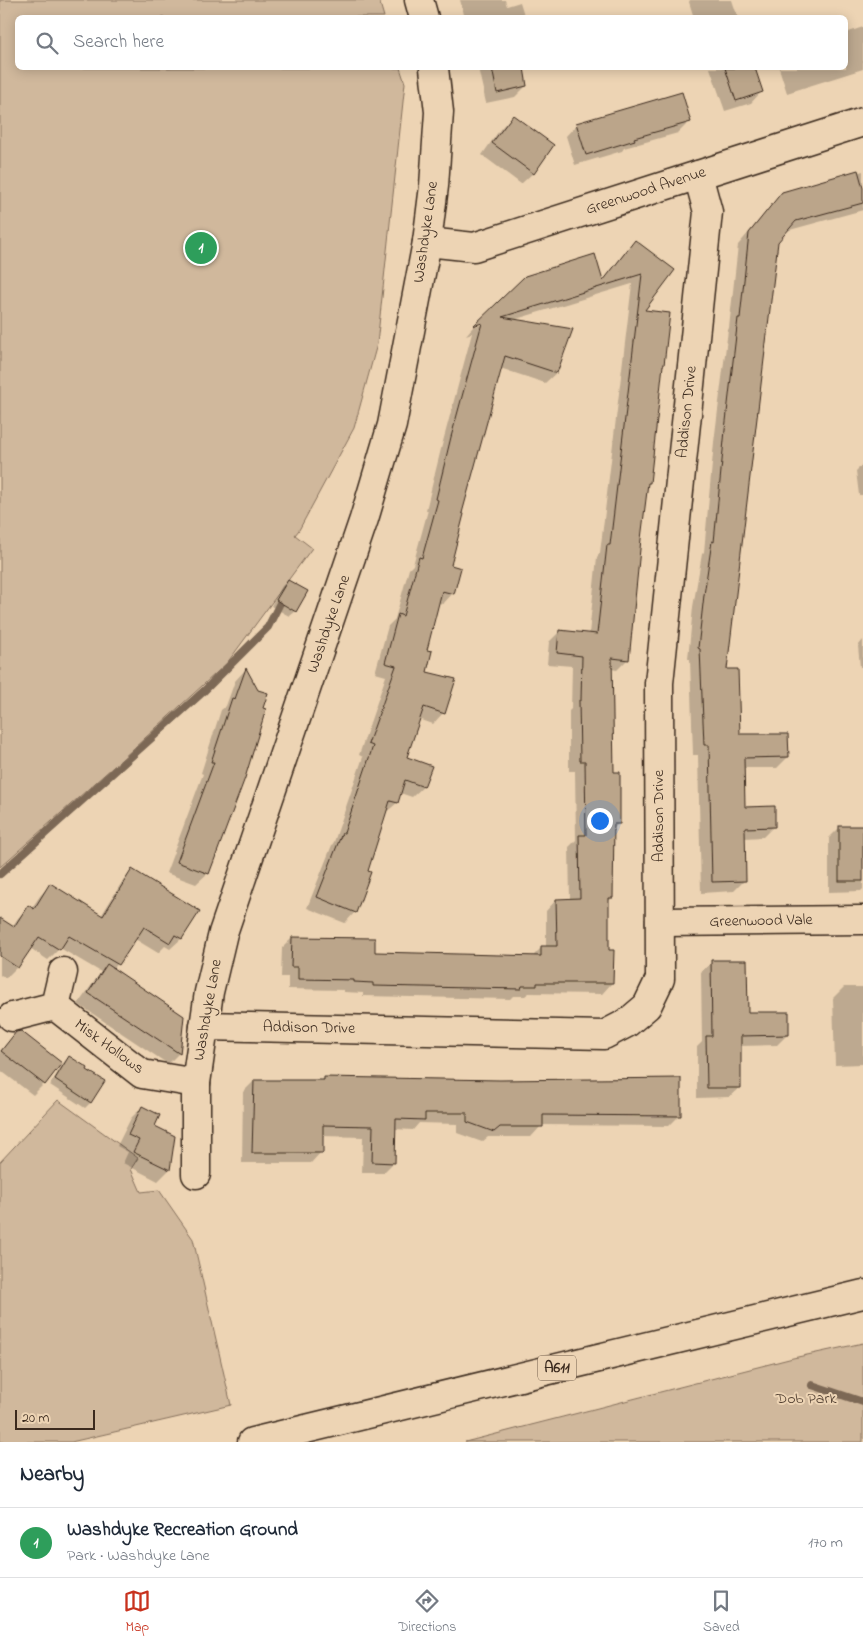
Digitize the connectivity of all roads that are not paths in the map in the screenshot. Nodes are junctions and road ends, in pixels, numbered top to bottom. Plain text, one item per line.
1 (420, 0) edge
2 (423, 15) edge
3 (434, 70) edge
4 (863, 122) edge
5 (698, 175) junction
6 (428, 242) junction
7 (863, 920) edge
8 (660, 922) junction
9 (63, 972) dead end
10 (55, 1006) junction
11 (12, 1017) dead end
12 (204, 1026) junction
13 (196, 1083) junction
14 (196, 1174) dead end
15 (863, 1294) edge
16 (252, 1442) edge

1 - 2 street
3 - 6 street, Washdyke Lane
4 - 5 street, Greenwood Avenue
5 - 6 street, Greenwood Avenue
5 - 8 street, Addison Drive
6 - 12 street, Washdyke Lane
7 - 8 street, Greenwood Vale
8 - 12 street, Addison Drive
9 - 10 street
10 - 11 street
10 - 13 street, Misk Hollows
12 - 13 street, Washdyke Lane
13 - 14 street, Washdyke Lane
15 - 16 street, A611

